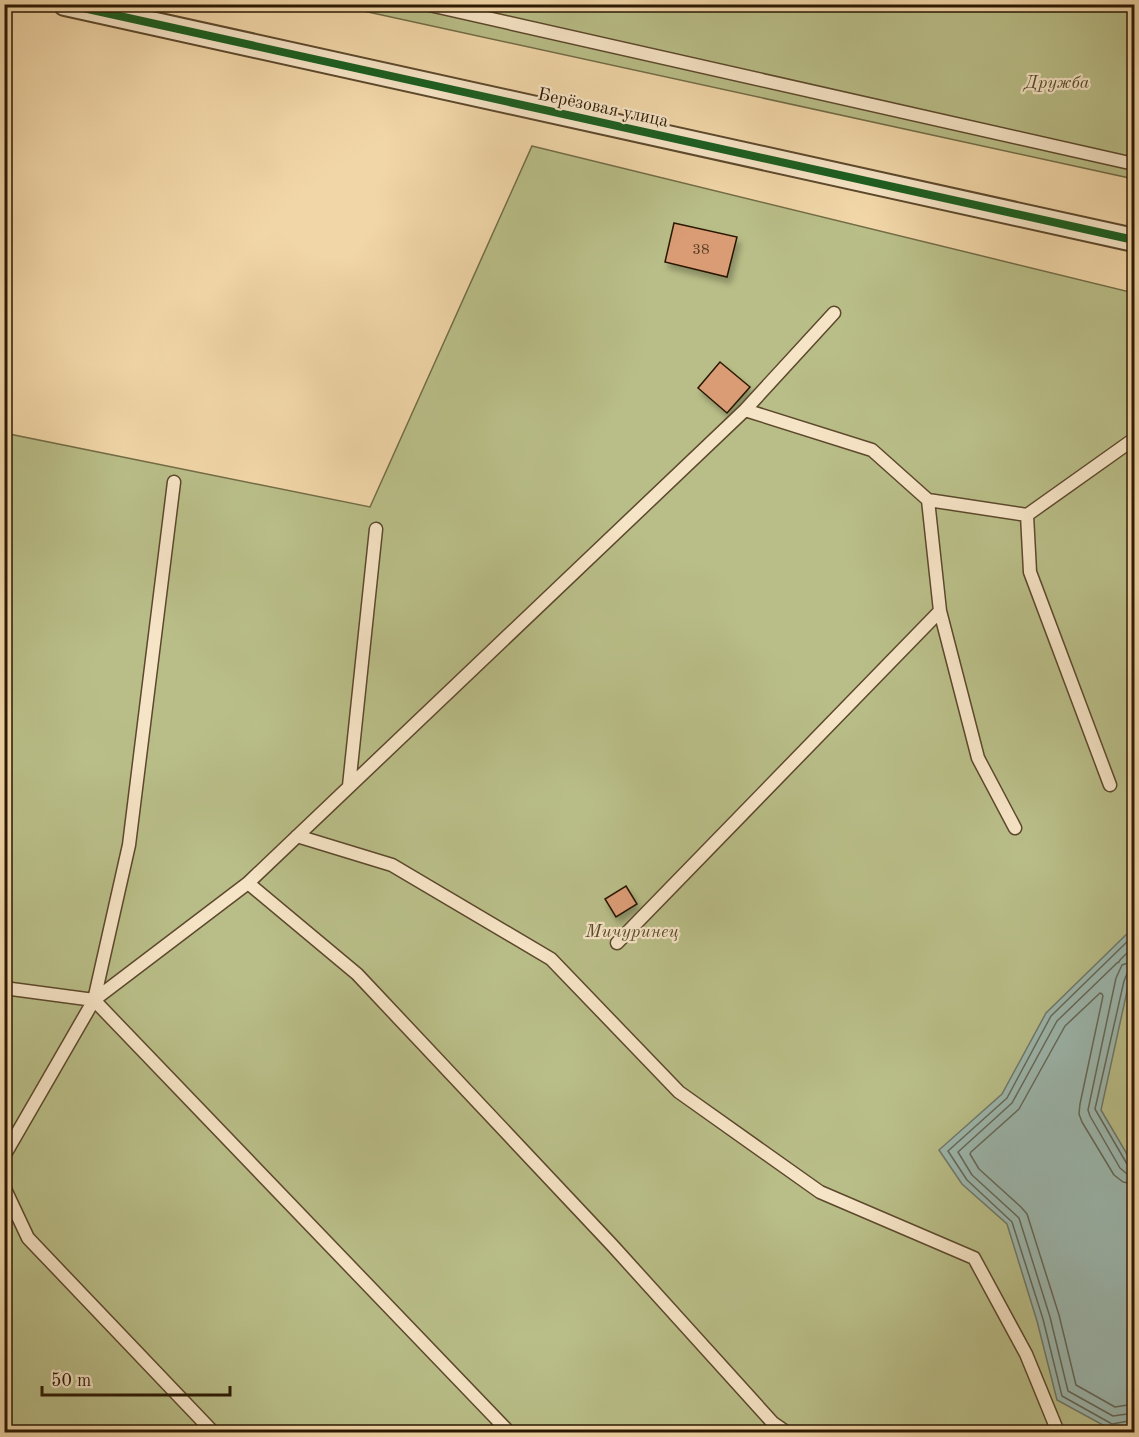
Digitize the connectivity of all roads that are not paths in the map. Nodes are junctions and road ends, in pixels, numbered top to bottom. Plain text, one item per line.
1 (65, 4) edge
2 (425, 4) edge
3 (1134, 164) edge
4 (1134, 240) edge
5 (834, 312) dead end
6 (745, 410) junction
7 (1134, 439) edge
8 (174, 482) dead end
9 (928, 500) junction
10 (1027, 515) junction
11 (376, 529) dead end
12 (940, 611) junction
13 (1110, 785) dead end
14 (349, 786) junction
15 (1015, 828) dead end
16 (297, 836) junction
17 (248, 883) junction
18 (617, 943) dead end
19 (4, 988) edge
20 (94, 1000) junction
21 (4, 1156) edge
22 (4, 1186) edge
23 (213, 1432) edge
24 (509, 1432) edge
25 (786, 1432) edge
26 (1058, 1432) edge

1 - 4 street, Берёзовая улица
2 - 3 lane
5 - 6 lane
6 - 9 lane
6 - 14 lane
7 - 10 lane
8 - 20 lane
9 - 10 lane
9 - 12 lane
10 - 13 lane
11 - 14 lane
12 - 15 lane
12 - 18 lane
14 - 16 lane
16 - 17 lane
16 - 26 lane
17 - 20 lane
17 - 25 lane
19 - 20 lane
20 - 21 lane
20 - 24 lane
22 - 23 lane

